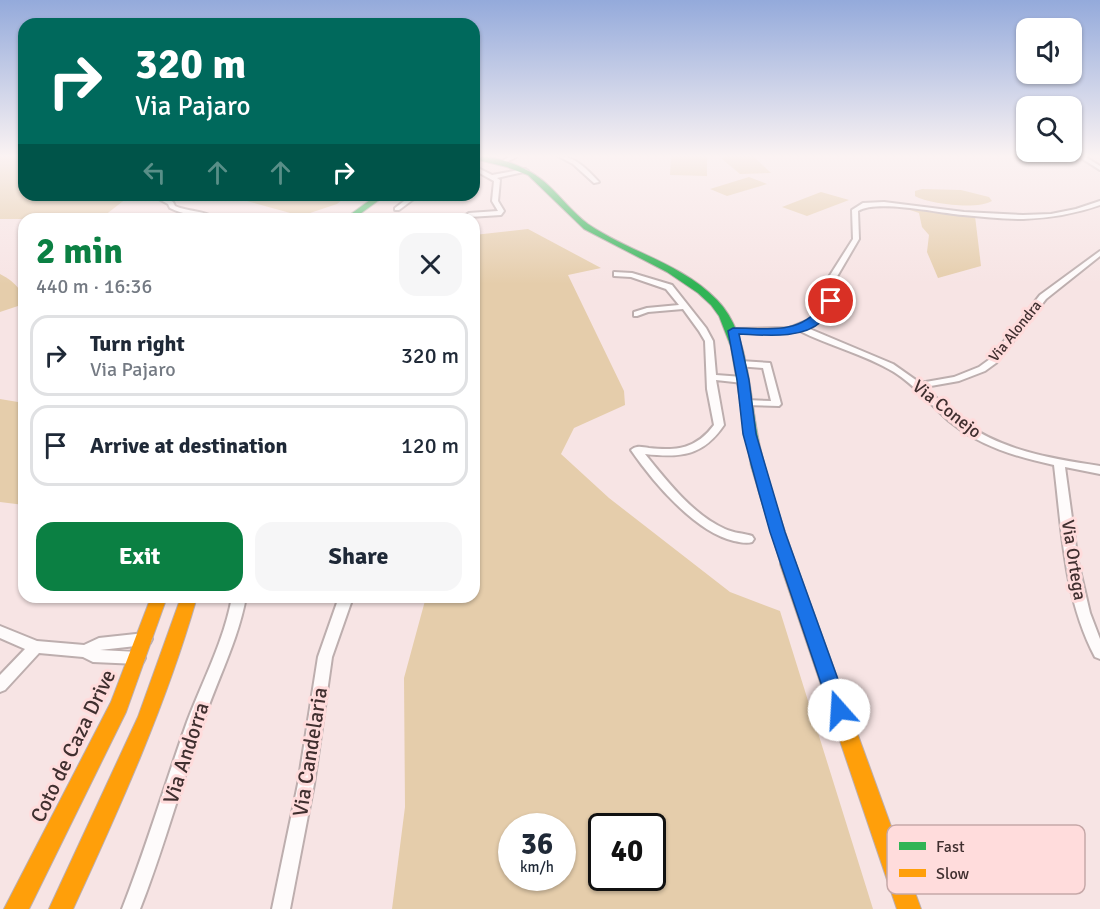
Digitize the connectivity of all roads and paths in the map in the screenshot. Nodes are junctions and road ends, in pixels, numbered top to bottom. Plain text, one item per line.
1 (495, 198) edge
2 (553, 198) edge
3 (167, 201) edge
4 (374, 201) edge
5 (385, 201) edge
6 (408, 201) edge
7 (1100, 203) edge
8 (397, 209) dead end
9 (181, 213) edge
10 (356, 213) edge
11 (369, 213) edge
12 (480, 215) edge
13 (1100, 253) edge
14 (617, 274) dead end
15 (684, 307) junction
16 (636, 314) dead end
17 (800, 328) junction
18 (733, 331) junction
19 (740, 364) junction
20 (711, 377) junction
21 (743, 380) junction
22 (918, 386) junction
23 (746, 403) junction
24 (1059, 463) junction
25 (1100, 470) edge
26 (748, 539) dead end
27 (157, 603) edge
28 (187, 603) edge
29 (238, 603) edge
30 (344, 603) edge
31 (0, 632) edge
32 (145, 639) junction
33 (36, 647) junction
34 (85, 651) junction
35 (1100, 654) edge
36 (138, 658) junction
37 (0, 685) edge
38 (887, 846) edge
39 (904, 894) edge
40 (16, 909) edge
41 (61, 909) edge
42 (131, 909) edge
43 (281, 909) edge
44 (909, 909) edge

1 - 12 street
2 - 18 street
3 - 9 street
4 - 10 street
5 - 11 street
6 - 8 street
7 - 17 street
13 - 22 street, Via Alondra
14 - 15 street
15 - 16 street
15 - 20 street
17 - 18 street
17 - 22 street, Via Conejo
18 - 19 street
19 - 21 street
19 - 23 street
20 - 21 street
20 - 26 street
21 - 23 street
22 - 24 street, Via Conejo
23 - 38 street
24 - 25 street, Via Conejo
24 - 35 street, Via Ortega
27 - 32 street, Coto de Caza Drive
28 - 41 street
29 - 42 street, Via Andorra
30 - 43 street, Via Candelaria
31 - 33 street
32 - 34 street
32 - 36 street, Coto de Caza Drive
33 - 34 street
33 - 37 street
34 - 36 street
36 - 40 street, Coto de Caza Drive
39 - 44 street

